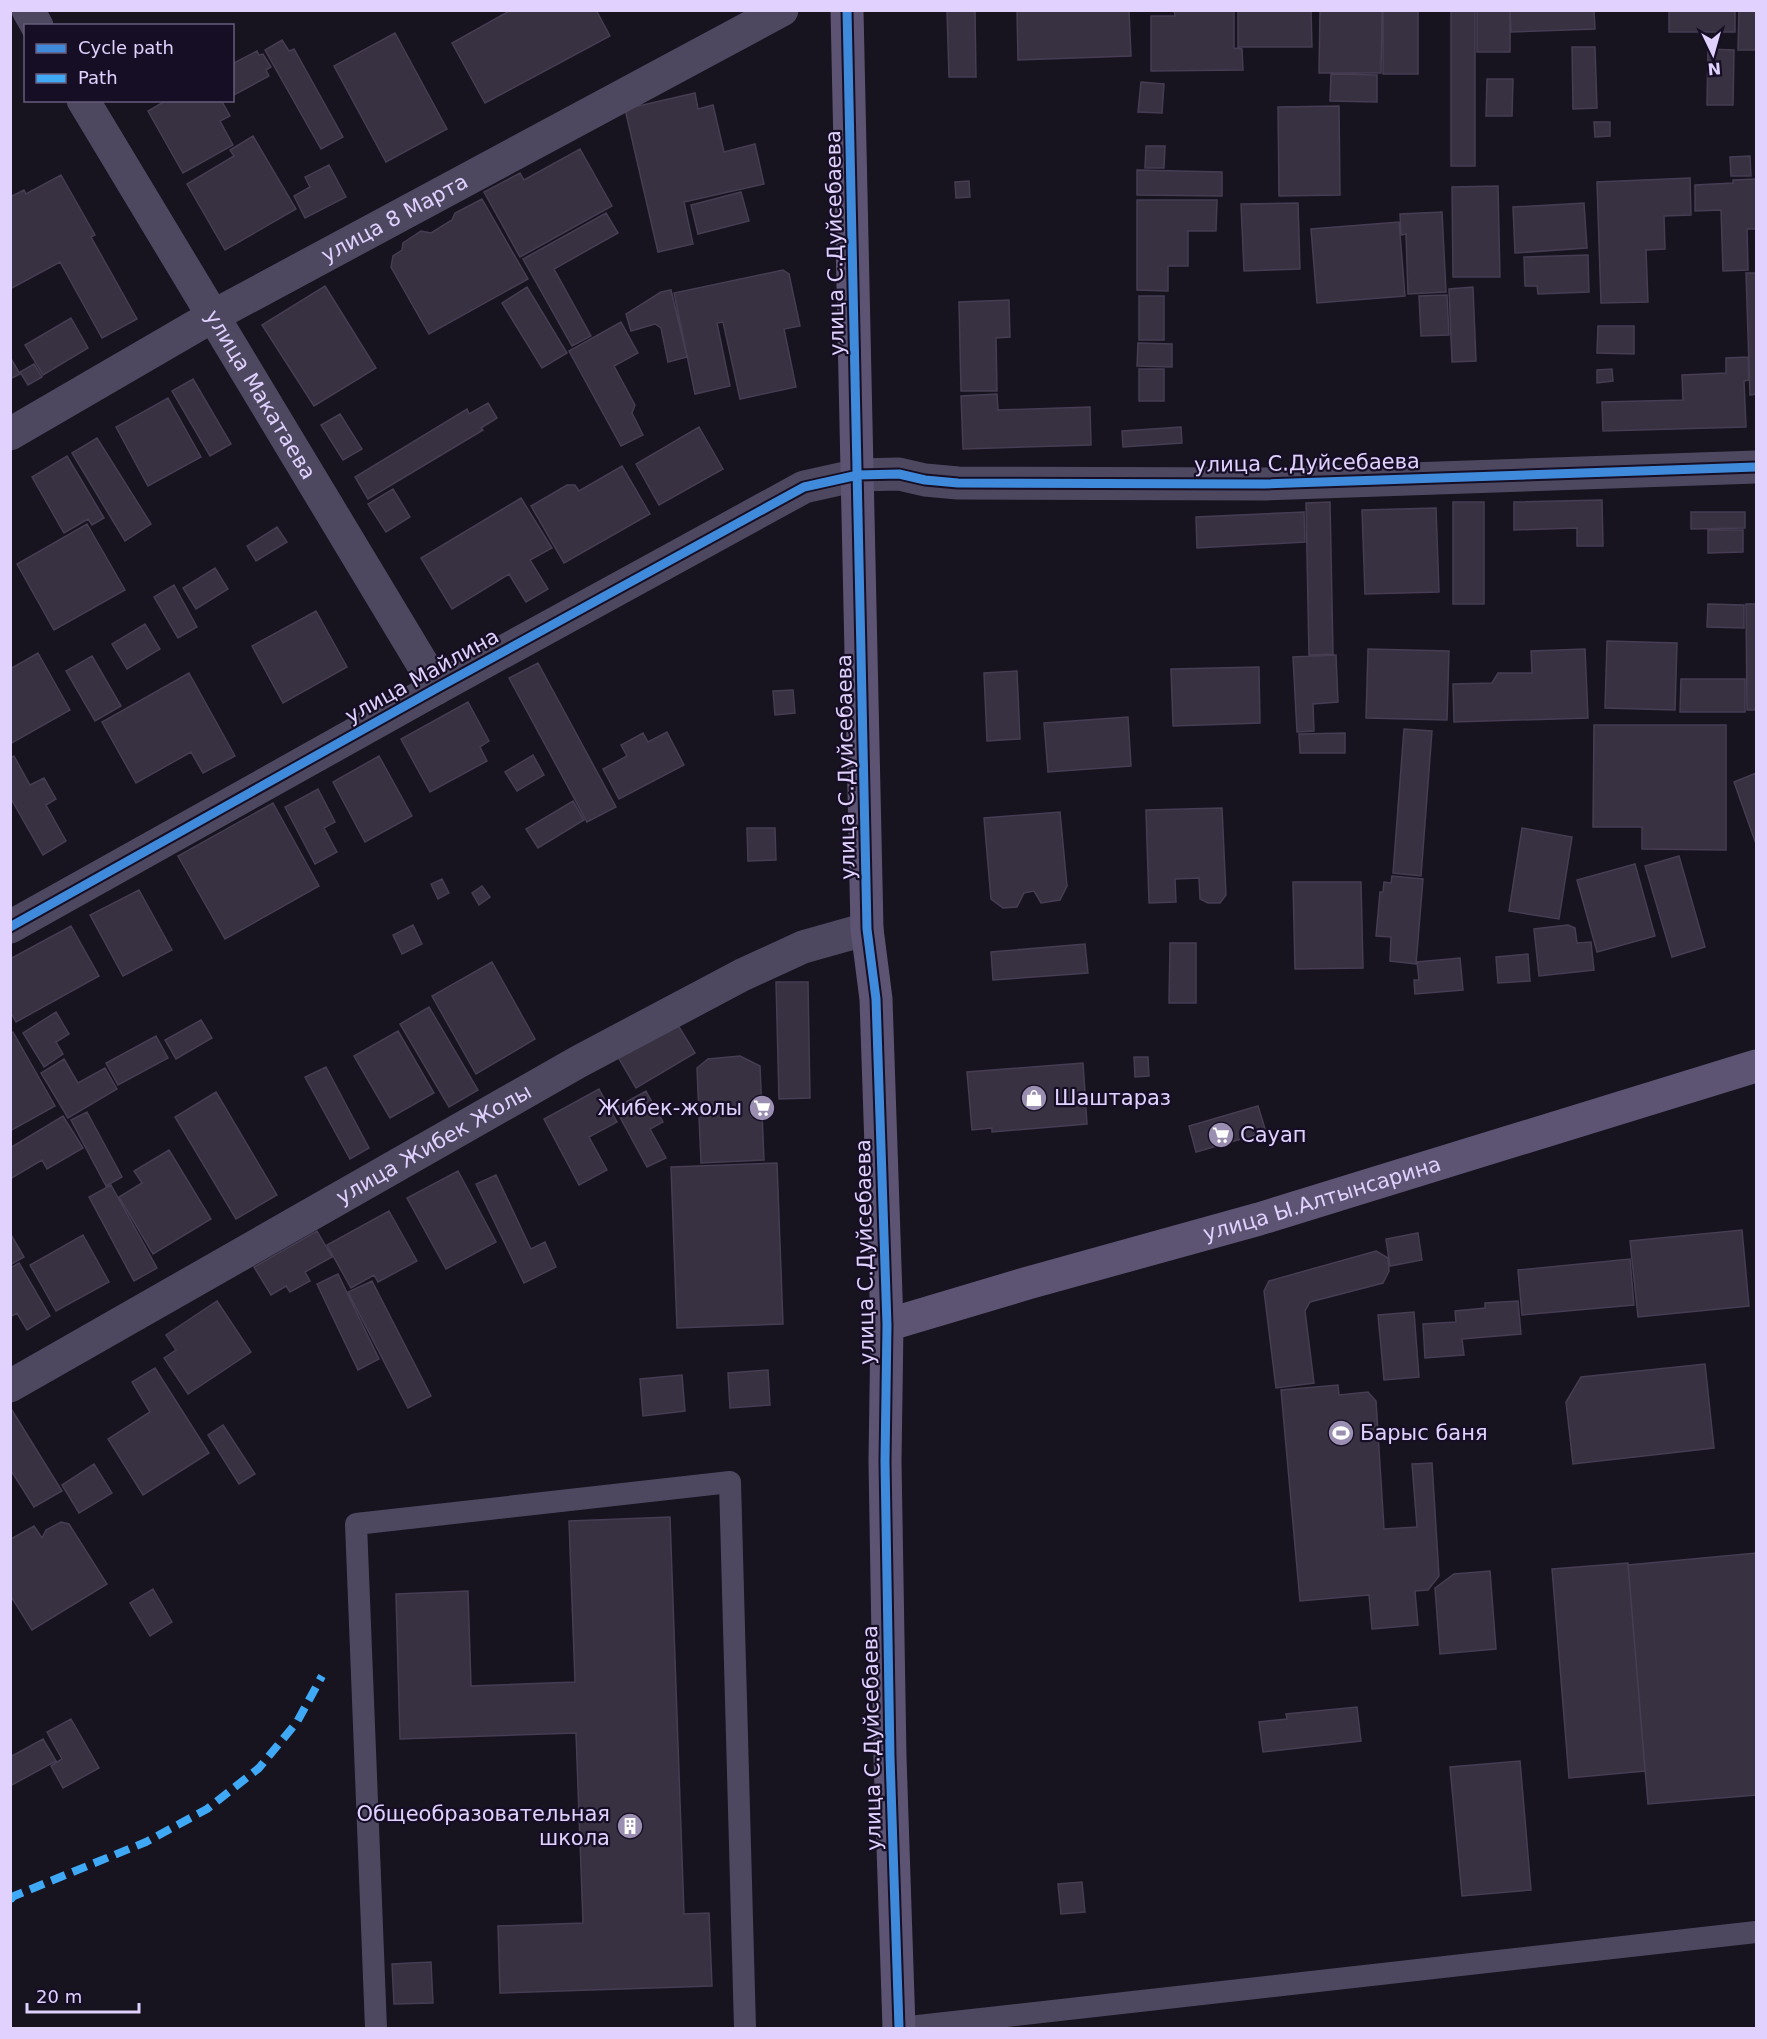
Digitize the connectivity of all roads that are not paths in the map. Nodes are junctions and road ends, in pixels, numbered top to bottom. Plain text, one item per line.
1 (28, 10) edge
2 (782, 10) edge
3 (847, 10) edge
4 (37, 24) edge
5 (84, 102) edge
6 (213, 316) junction
7 (10, 434) edge
8 (1756, 467) edge
9 (858, 475) junction
10 (436, 688) junction
11 (10, 927) edge
12 (867, 929) junction
13 (1756, 1066) edge
14 (887, 1325) junction
15 (10, 1386) edge
16 (1756, 1932) edge
17 (376, 2028) edge
18 (745, 2028) edge
19 (899, 2028) edge

1 - 4 street
2 - 6 street, улица 8 Марта
3 - 9 street, улица С.Дуйсебаева
5 - 6 street, улица Макатаева
6 - 7 street, улица 8 Марта
6 - 10 street, улица Макатаева
8 - 9 street, улица С.Дуйсебаева
9 - 10 street, улица Майлина
9 - 12 street, улица С.Дуйсебаева
10 - 11 street, улица Майлина
12 - 14 street, улица С.Дуйсебаева
12 - 15 street, улица Жибек Жолы
13 - 14 street, улица Ы.Алтынсарина
14 - 19 street, улица С.Дуйсебаева
16 - 19 lane
17 - 18 lane

